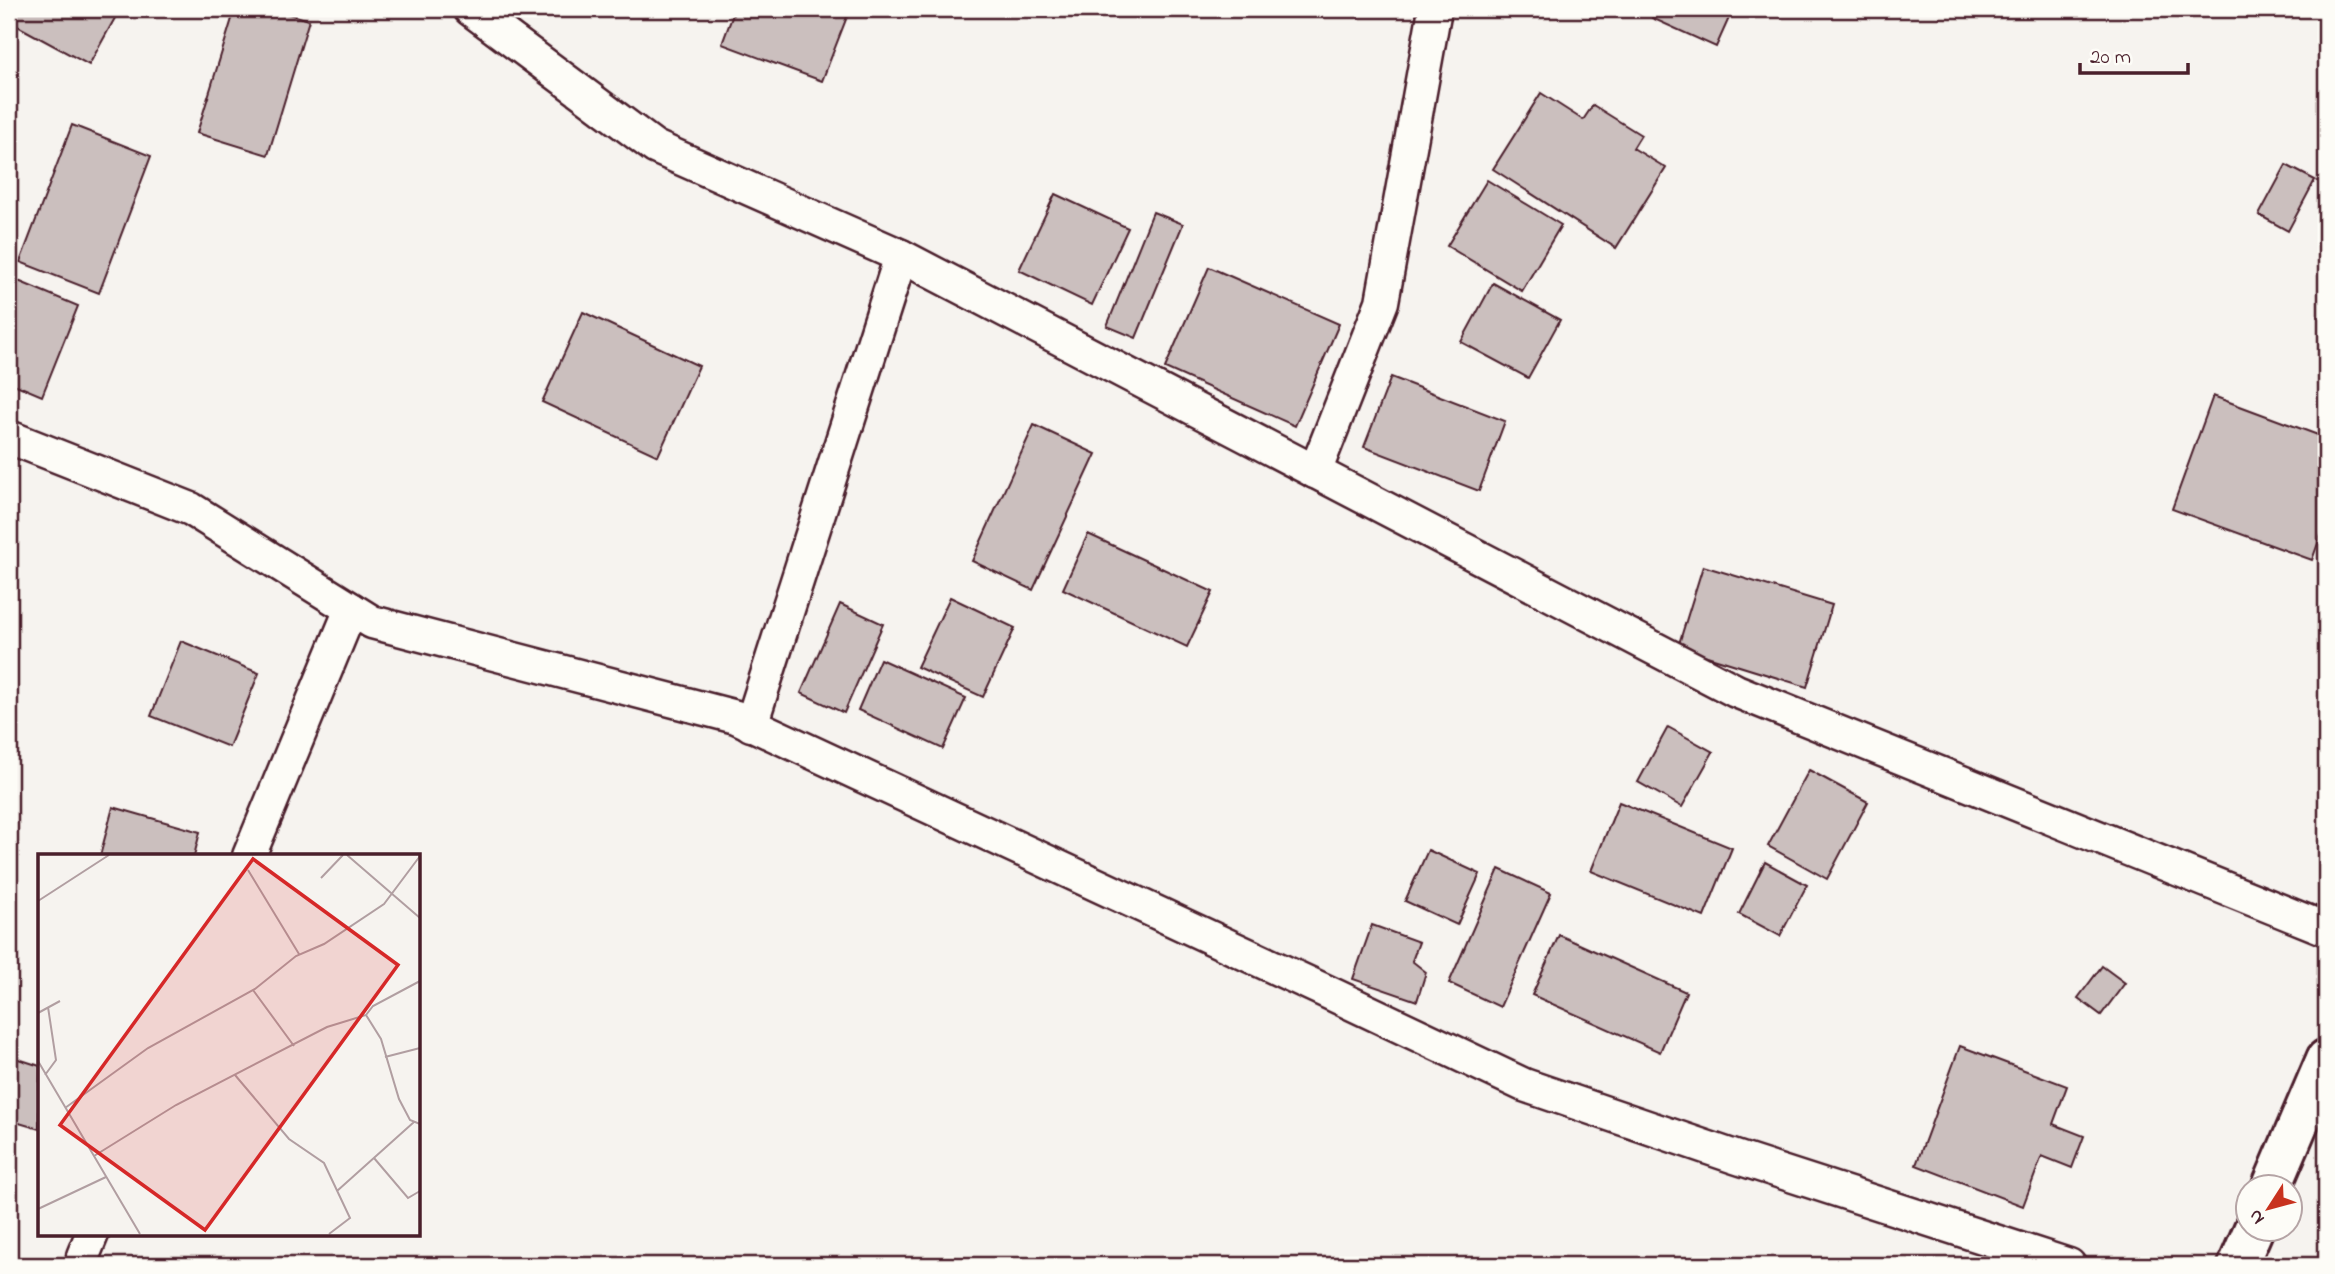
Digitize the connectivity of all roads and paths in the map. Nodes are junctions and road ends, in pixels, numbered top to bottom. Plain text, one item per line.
1 (470, 9) edge
2 (1435, 9) edge
3 (901, 256) junction
4 (9, 437) edge
5 (1315, 472) junction
6 (351, 610) junction
7 (751, 724) junction
8 (250, 854) edge
9 (2326, 929) edge
10 (2326, 1059) edge
11 (2278, 1172) edge
12 (2248, 1242) edge
13 (2069, 1265) edge
14 (2238, 1265) edge

1 - 3 street
2 - 5 street
3 - 5 street
3 - 7 street
4 - 6 street
5 - 9 street
6 - 7 street
6 - 8 street
7 - 13 street
10 - 11 main road
12 - 14 main road

